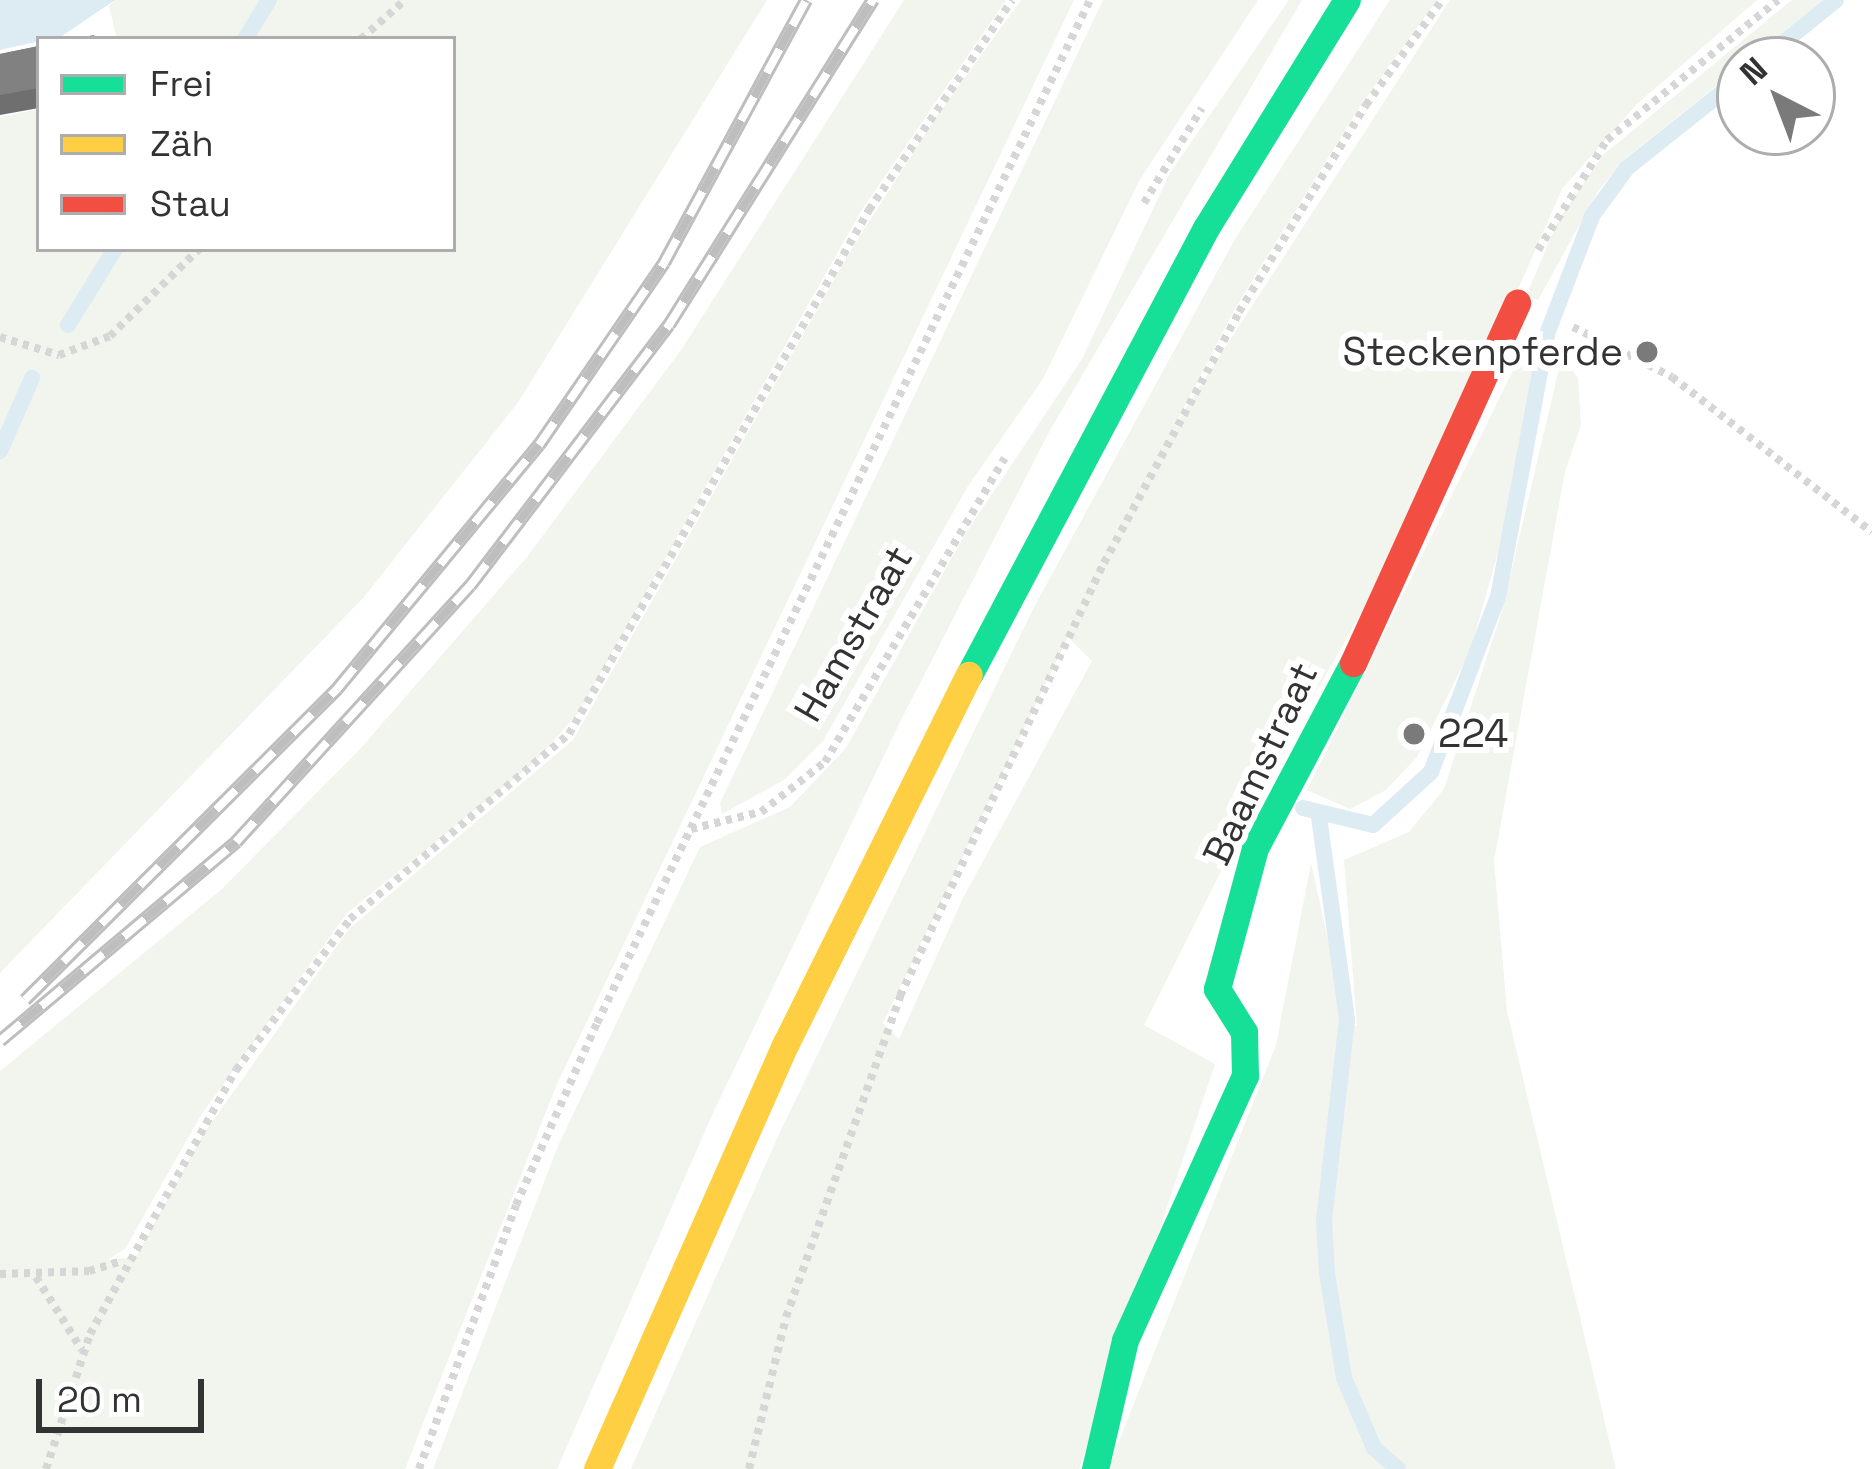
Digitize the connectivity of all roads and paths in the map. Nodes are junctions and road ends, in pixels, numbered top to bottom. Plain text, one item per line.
1 (405, 0) edge
2 (1012, 0) edge
3 (1090, 0) edge
4 (1347, 0) edge
5 (1442, 0) edge
6 (1768, 0) edge
7 (1778, 0) edge
8 (1759, 14) junction
9 (364, 36) edge
10 (1214, 91) dead end
11 (1141, 210) dead end
12 (196, 252) edge
13 (1517, 302) joint
14 (0, 337) edge
15 (1622, 349) dead end
16 (1015, 443) dead end
17 (1872, 532) edge
18 (690, 830) junction
19 (125, 1260) junction
20 (0, 1274) edge
21 (35, 1276) junction
22 (83, 1352) junction
23 (46, 1469) edge
24 (419, 1469) edge
25 (598, 1469) edge
26 (749, 1469) edge
27 (1095, 1469) edge

1 - 9 path
2 - 19 path
3 - 18 path
4 - 25 main road
5 - 26 path
6 - 8 path
7 - 8 path
8 - 13 path
10 - 11 path
12 - 14 path
13 - 27 main road, Baamstraat
15 - 17 path
16 - 18 path, Hamstraat
18 - 24 path
19 - 21 path
19 - 22 path
20 - 21 path
21 - 22 path
22 - 23 path

